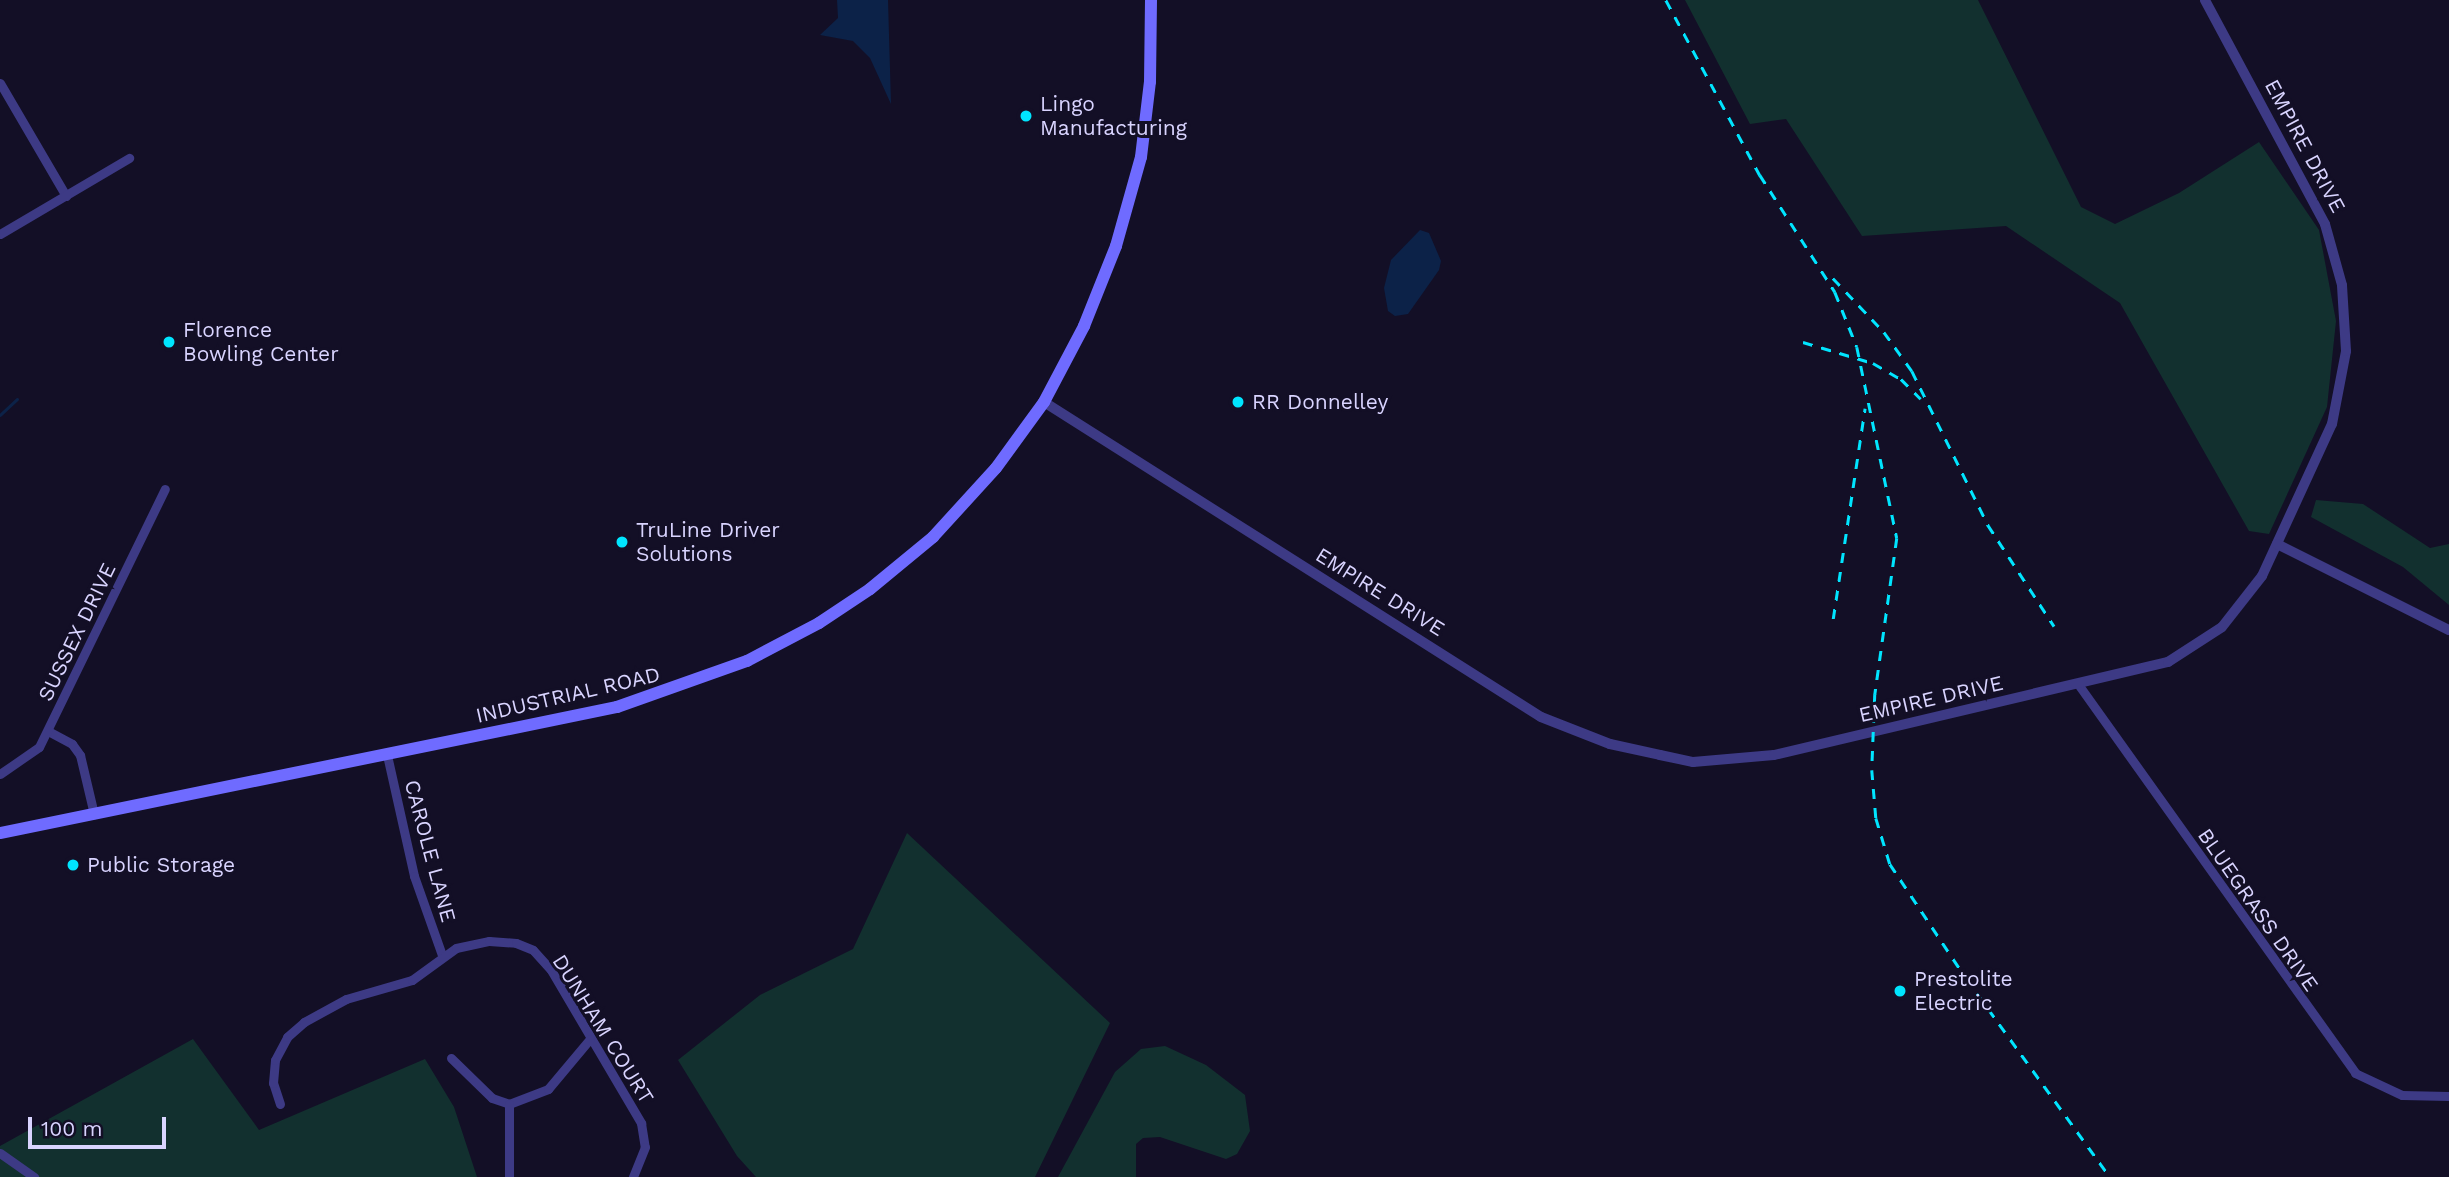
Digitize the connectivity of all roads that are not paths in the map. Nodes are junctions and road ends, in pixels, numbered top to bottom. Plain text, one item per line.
1 (1151, 0) edge
2 (2206, 0) edge
3 (0, 83) edge
4 (129, 158) dead end
5 (66, 196) junction
6 (0, 234) edge
7 (1044, 402) junction
8 (165, 489) dead end
9 (2277, 544) junction
10 (2449, 630) edge
11 (2078, 684) junction
12 (48, 731) junction
13 (387, 755) junction
14 (0, 774) edge
15 (94, 814) junction
16 (0, 833) edge
17 (442, 956) junction
18 (590, 1039) junction
19 (451, 1058) dead end
20 (2449, 1096) edge
21 (280, 1104) dead end
22 (509, 1104) junction
23 (0, 1153) edge
24 (34, 1177) edge
25 (509, 1177) edge
26 (633, 1177) edge

1 - 7 main road, INDUSTRIAL ROAD
2 - 9 street, EMPIRE DRIVE
3 - 5 street
4 - 5 street
5 - 6 street
7 - 11 street, EMPIRE DRIVE
7 - 13 main road, INDUSTRIAL ROAD
8 - 12 street, SUSSEX DRIVE
9 - 10 street
9 - 11 street, EMPIRE DRIVE
11 - 20 street, BLUEGRASS DRIVE
12 - 14 street, SUSSEX DRIVE
12 - 15 street
13 - 15 main road, INDUSTRIAL ROAD
13 - 17 street, CAROLE LANE
15 - 16 main road, INDUSTRIAL ROAD
17 - 18 street, DUNHAM COURT
17 - 21 street
18 - 22 street
18 - 26 street, DUNHAM COURT
19 - 22 street
22 - 25 street
23 - 24 street

